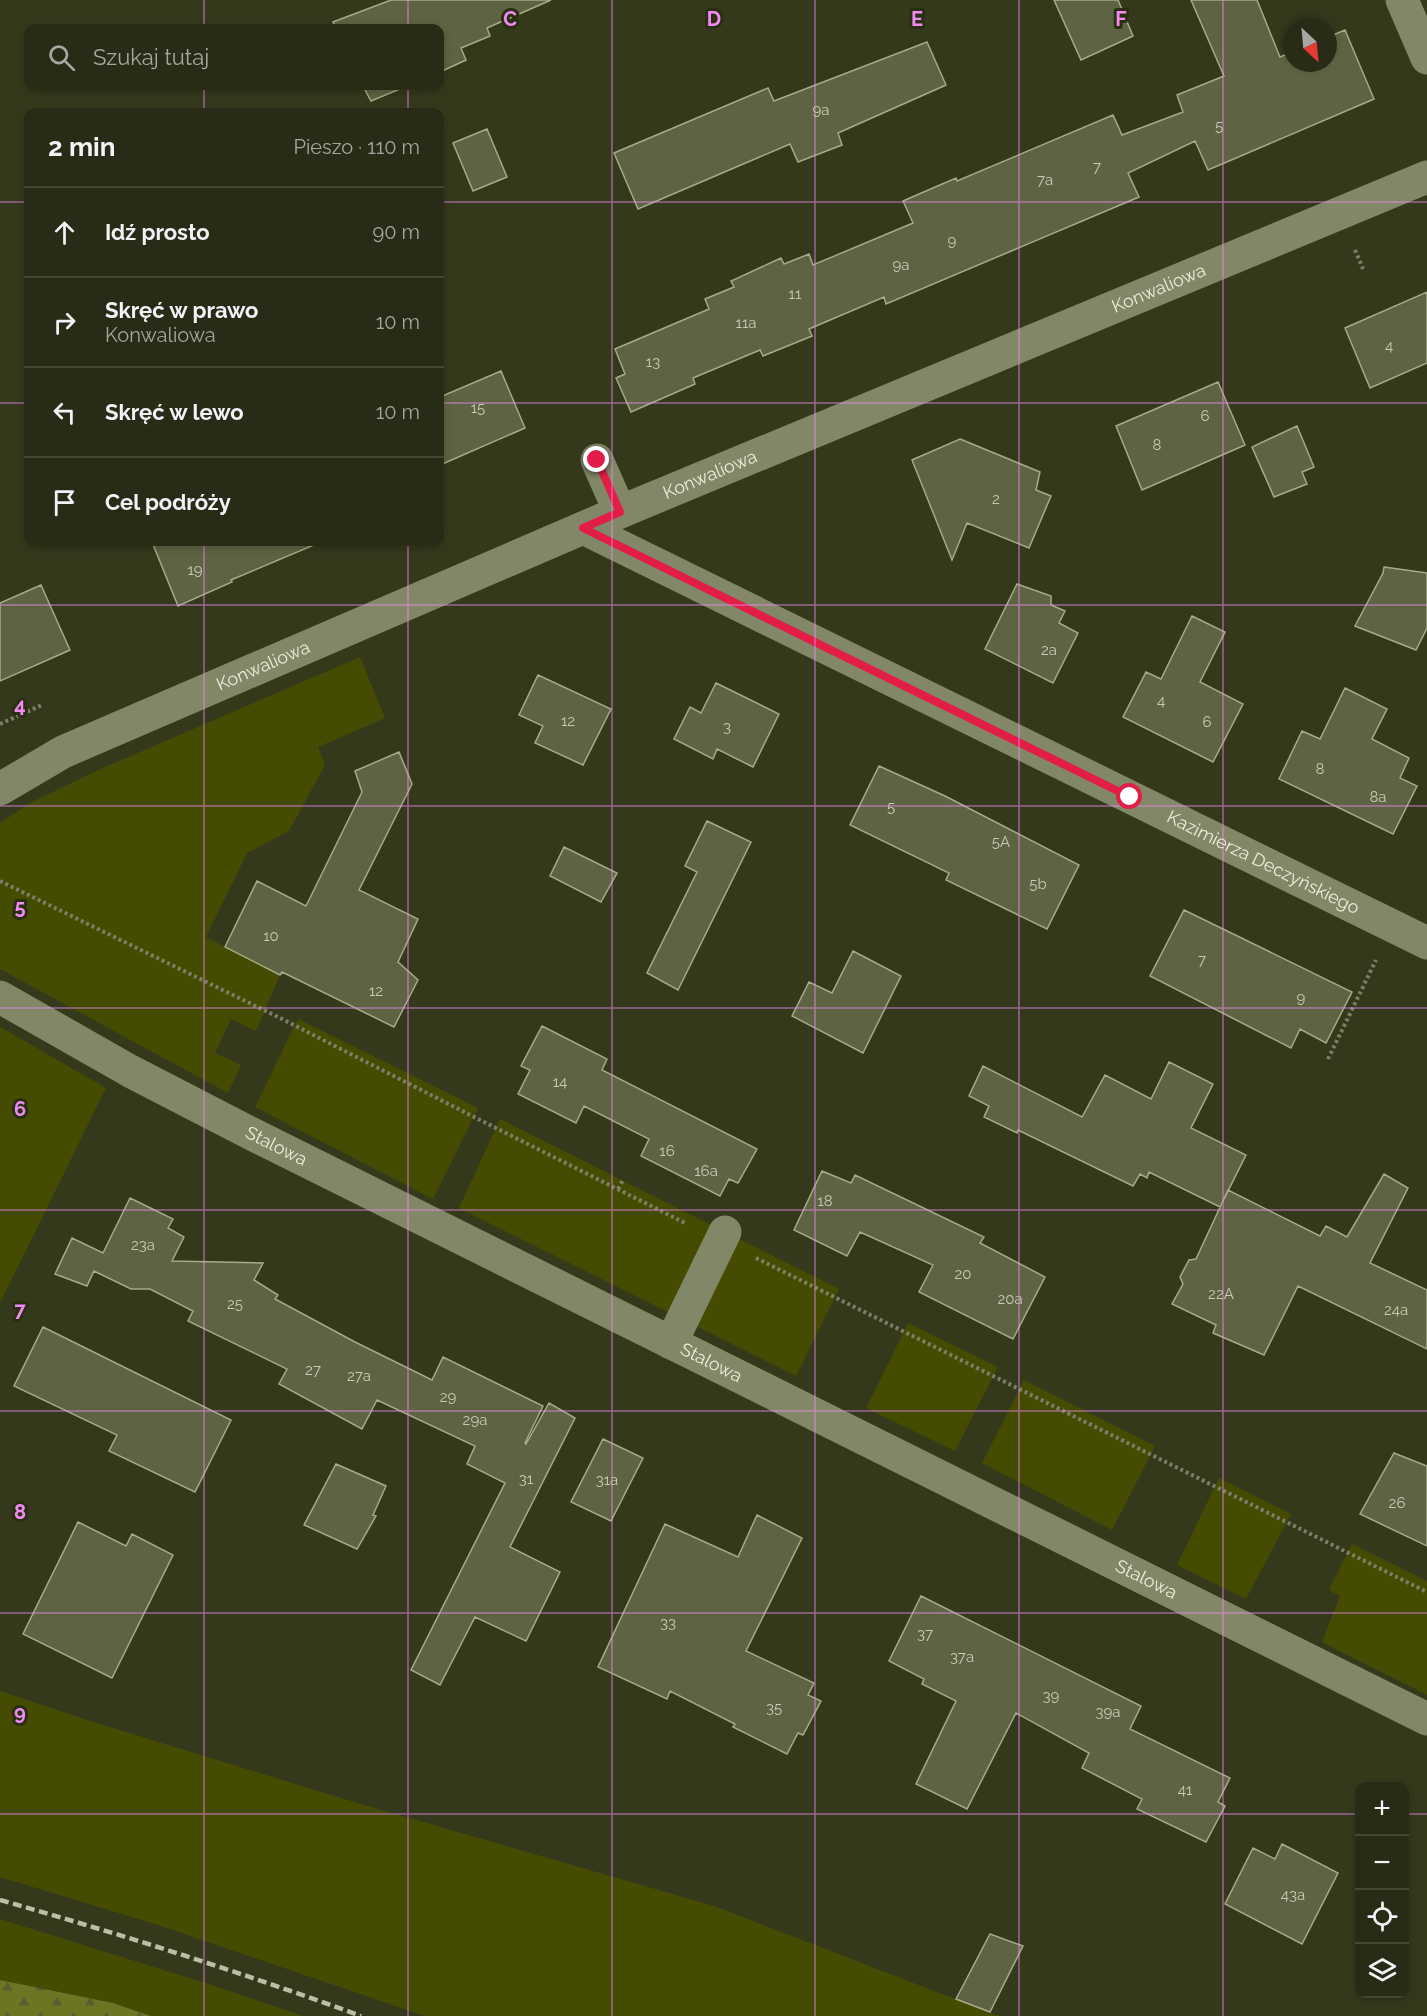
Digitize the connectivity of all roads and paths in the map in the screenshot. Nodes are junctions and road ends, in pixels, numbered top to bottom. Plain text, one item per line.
1 (1402, 0) edge
2 (1427, 58) edge
3 (1427, 177) edge
4 (597, 460) dead end
5 (620, 512) junction
6 (583, 528) junction
7 (42, 705) dead end
8 (0, 724) edge
9 (0, 789) edge
10 (1393, 926) junction
11 (1427, 943) edge
12 (0, 997) edge
13 (1328, 1059) dead end
14 (623, 1180) dead end
15 (618, 1189) dead end
16 (725, 1232) dead end
17 (671, 1342) junction
18 (1427, 1719) edge

1 - 2 street
3 - 5 street, Konwaliowa
4 - 5 street
5 - 6 street, Konwaliowa
6 - 9 street, Konwaliowa
6 - 10 street, Kazimierza Deczyńskiego
7 - 8 path
10 - 11 street, Kazimierza Deczyńskiego
10 - 13 path
12 - 17 street, Stalowa
14 - 15 path
16 - 17 street
17 - 18 street, Stalowa

